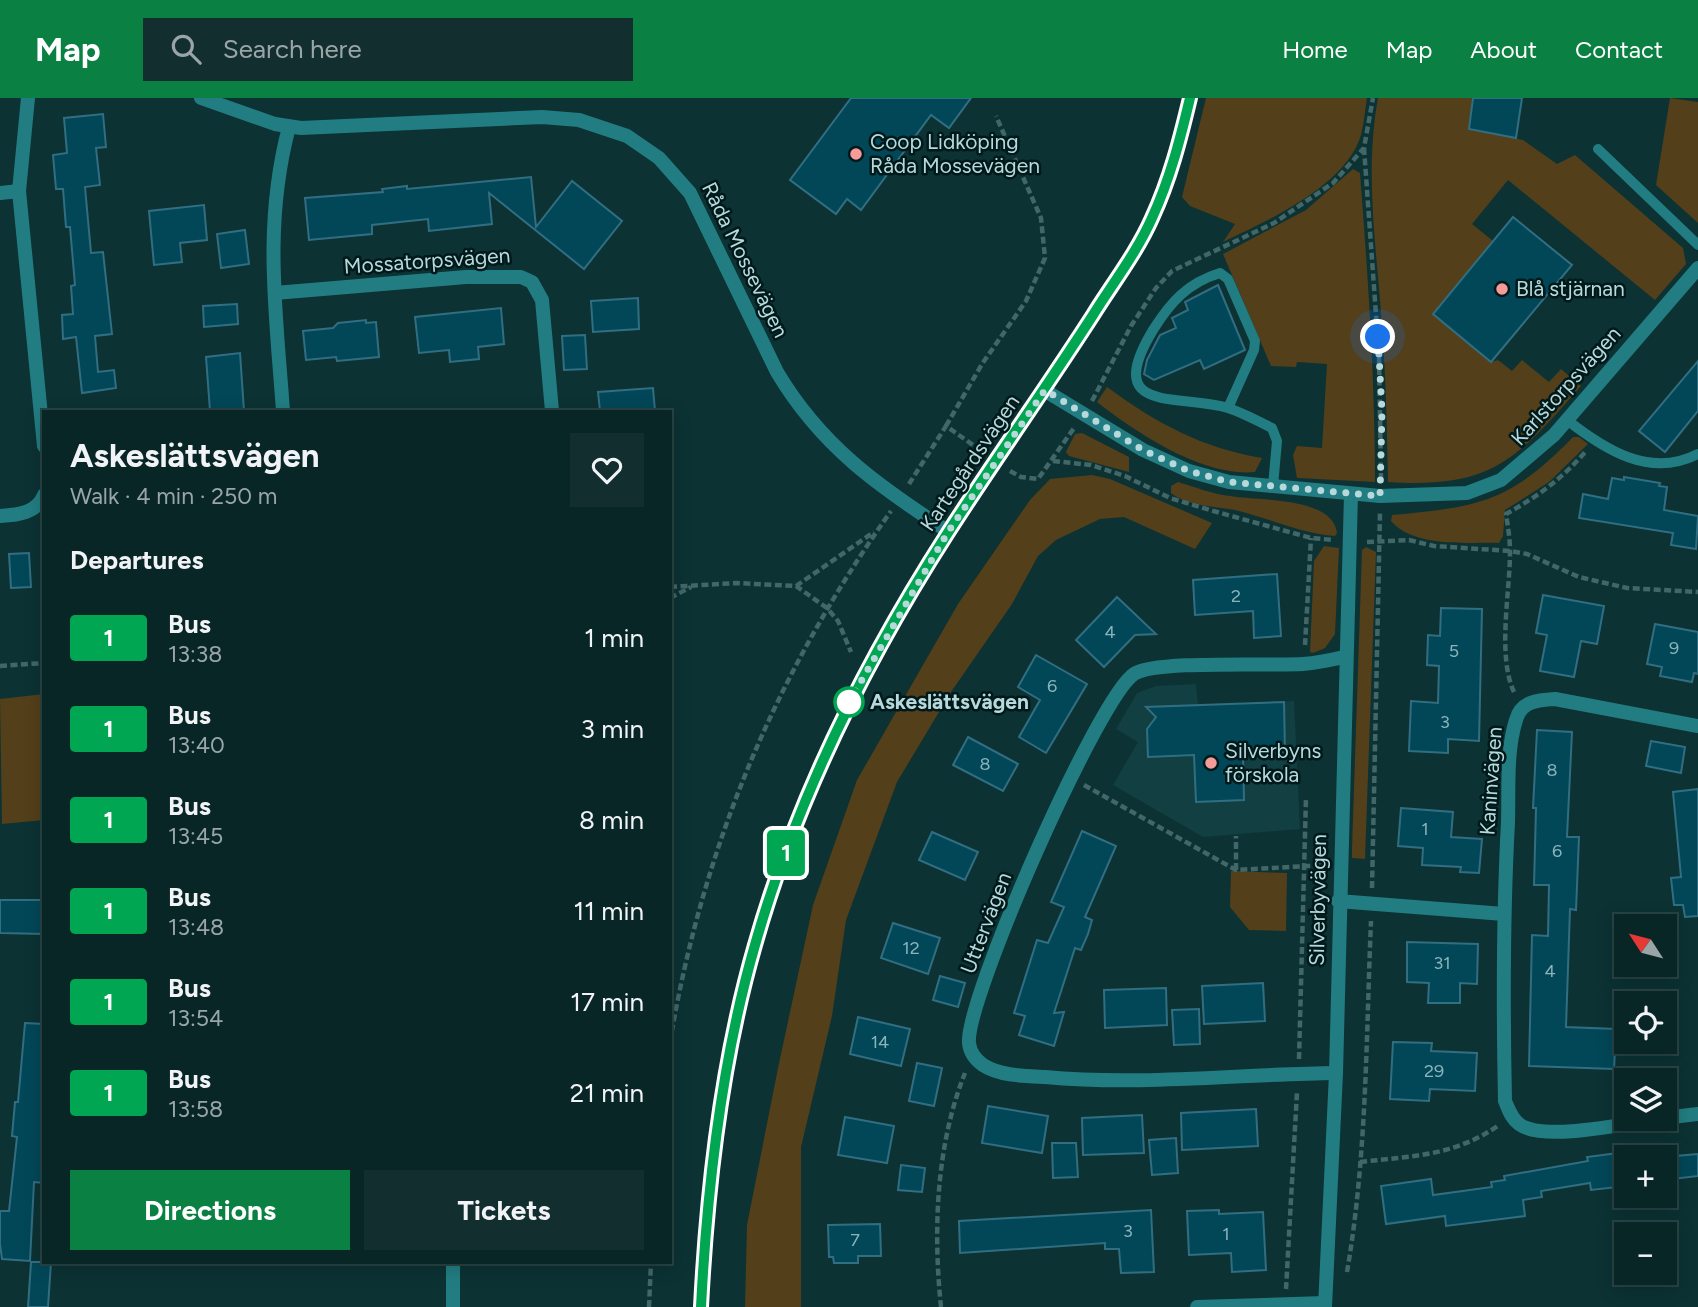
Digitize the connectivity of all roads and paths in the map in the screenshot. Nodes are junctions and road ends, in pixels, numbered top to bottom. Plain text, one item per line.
1 (27, 98) edge
2 (201, 98) edge
3 (1190, 98) edge
4 (996, 116) dead end
5 (289, 127) junction
6 (1364, 148) dead end
7 (1598, 149) dead end
8 (19, 191) junction
9 (0, 193) edge
10 (1698, 245) edge
11 (1698, 268) edge
12 (275, 293) junction
13 (1045, 390) junction
14 (1228, 408) junction
15 (283, 410) edge
16 (552, 410) edge
17 (1567, 420) junction
18 (42, 426) edge
19 (946, 426) dead end
20 (1594, 441) junction
21 (1698, 454) edge
22 (1054, 461) dead end
23 (1273, 486) junction
24 (1351, 494) junction
25 (1380, 496) junction
26 (42, 500) edge
27 (0, 516) edge
28 (877, 530) dead end
29 (948, 532) junction
30 (1311, 538) junction
31 (1349, 542) junction
32 (1380, 542) junction
33 (1510, 551) junction
34 (693, 585) junction
35 (672, 586) edge
36 (796, 586) junction
37 (1698, 592) edge
38 (672, 597) edge
39 (851, 652) dead end
40 (1344, 657) junction
41 (42, 663) edge
42 (1304, 664) junction
43 (0, 666) edge
44 (1522, 709) junction
45 (1698, 726) edge
46 (1070, 777) junction
47 (1306, 797) dead end
48 (1236, 836) dead end
49 (1305, 865) junction
50 (1236, 870) junction
51 (1338, 901) junction
52 (1372, 905) junction
53 (1504, 914) junction
54 (972, 1054) junction
55 (1298, 1073) junction
56 (1336, 1073) junction
57 (1698, 1114) edge
58 (1511, 1116) junction
59 (1677, 1116) edge
60 (1614, 1124) edge
61 (1360, 1162) junction
62 (453, 1264) edge
63 (651, 1264) edge
64 (1346, 1279) dead end
65 (1285, 1304) junction
66 (1325, 1305) edge
67 (453, 1307) edge
68 (649, 1307) edge
69 (701, 1307) edge
70 (941, 1307) edge
71 (1198, 1307) edge

1 - 8 street
2 - 5 street, Råda Mossevägen
3 - 13 street, Kartegårdsvägen
4 - 19 path
5 - 12 street
5 - 29 street, Råda Mossevägen
6 - 25 path
7 - 10 lane
8 - 9 street
8 - 18 street
11 - 17 street, Karlstorpsvägen
12 - 15 street
12 - 16 street, Mossatorpsvägen
13 - 23 street, Karlstorpsvägen
13 - 29 street, Kartegårdsvägen
14 - 14 lane
14 - 23 lane
17 - 20 lane
17 - 25 street, Karlstorpsvägen
20 - 21 lane
20 - 33 path
22 - 30 path
23 - 24 street, Karlstorpsvägen
24 - 25 street, Karlstorpsvägen
24 - 31 street, Silverbyvägen
25 - 32 path
26 - 27 street
28 - 36 path
29 - 69 street, Kartegårdsvägen
30 - 31 path
30 - 42 path
31 - 32 path
31 - 40 street, Silverbyvägen
32 - 33 path
32 - 52 path
33 - 37 path
33 - 44 path
34 - 35 path
34 - 36 path
34 - 38 path
36 - 39 path
40 - 42 street, Uttervägen
40 - 51 street, Silverbyvägen
41 - 43 path
42 - 46 street, Uttervägen
44 - 45 street, Kaninvägen
44 - 53 street, Kaninvägen
46 - 50 path
46 - 54 street, Uttervägen
47 - 49 path
48 - 50 path
49 - 50 path
49 - 55 path
51 - 52 street
51 - 56 street, Silverbyvägen
52 - 53 street
52 - 61 path
53 - 58 street, Kaninvägen
54 - 55 street
54 - 70 path
55 - 56 street
55 - 65 path
56 - 66 street, Silverbyvägen
57 - 59 street
58 - 60 street
58 - 61 path
61 - 64 path
62 - 67 street
63 - 68 path
65 - 66 street
65 - 71 street

